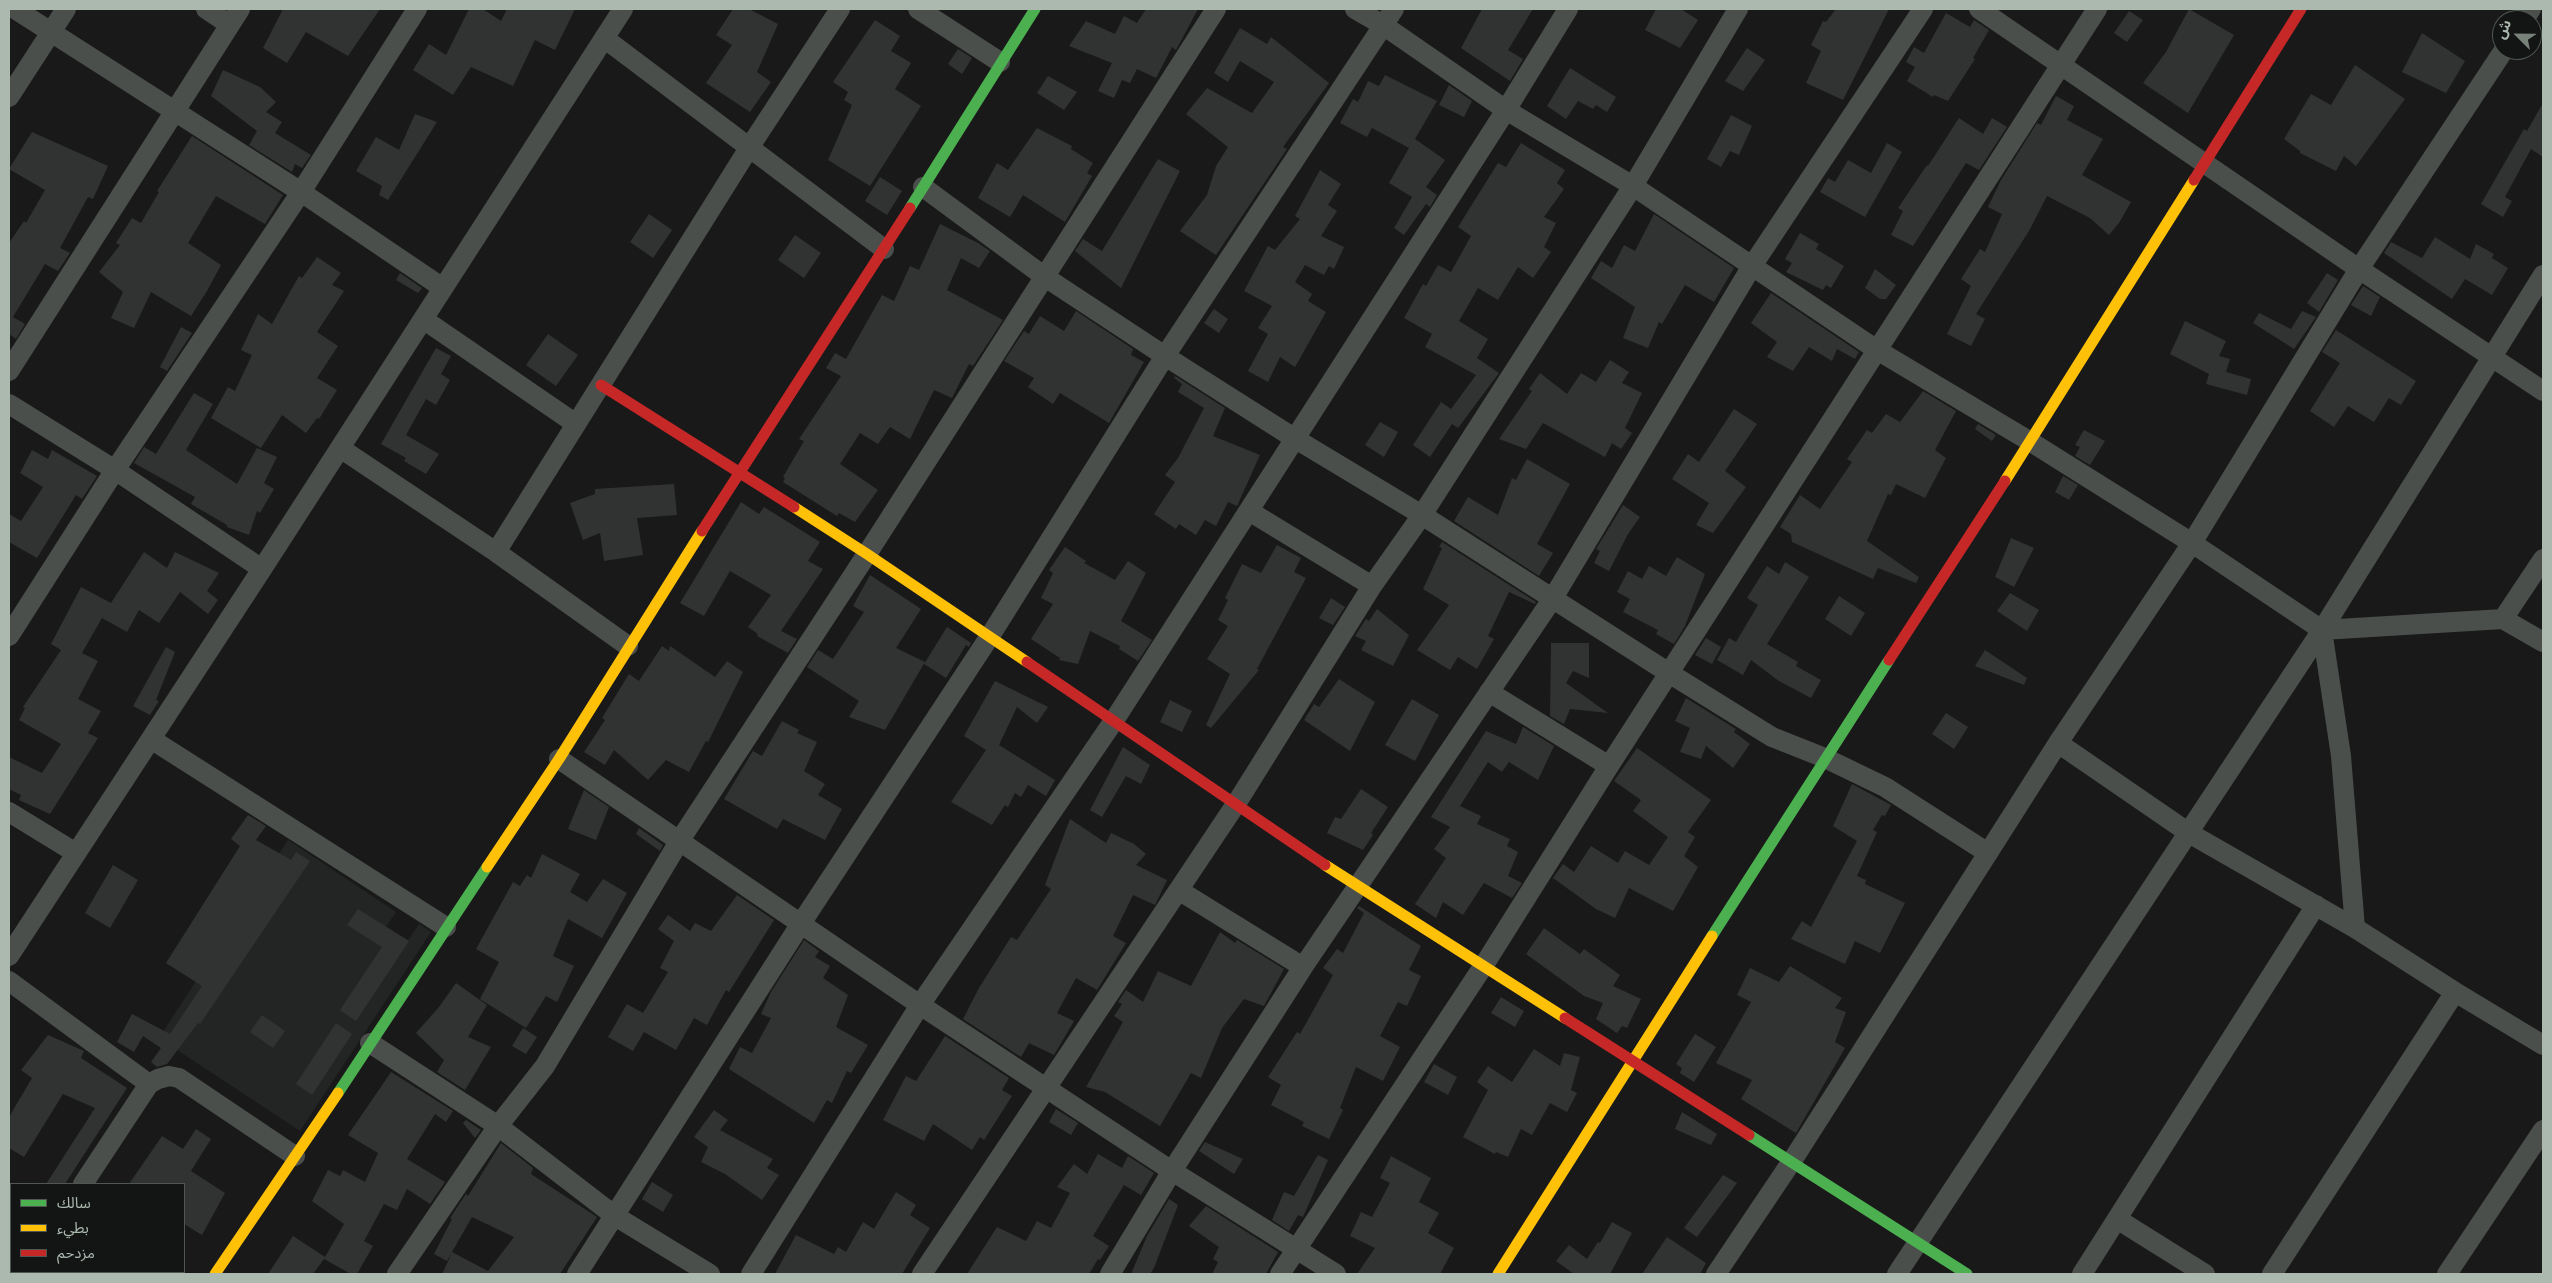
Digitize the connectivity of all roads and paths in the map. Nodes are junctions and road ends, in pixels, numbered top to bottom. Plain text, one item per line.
1 (15, 9) edge
2 (66, 9) edge
3 (206, 9) edge
4 (417, 9) edge
5 (623, 9) edge
6 (840, 9) edge
7 (918, 9) edge
8 (1035, 9) edge
9 (1216, 9) edge
10 (1355, 9) edge
11 (1568, 9) edge
12 (1738, 9) edge
13 (1922, 9) edge
14 (1979, 9) edge
15 (2097, 9) edge
16 (2301, 9) edge
17 (235, 17) edge
18 (1389, 17) edge
19 (51, 32) junction
20 (604, 38) junction
21 (2497, 60) edge
22 (1000, 62) junction
23 (2060, 66) junction
24 (9, 98) edge
25 (1506, 110) junction
26 (175, 111) junction
27 (749, 148) junction
28 (2205, 164) junction
29 (1633, 186) junction
30 (923, 187) junction
31 (302, 192) junction
32 (884, 249) junction
33 (1752, 266) junction
34 (2360, 269) junction
35 (2543, 275) edge
36 (1045, 277) junction
37 (443, 288) junction
38 (422, 319) junction
39 (1877, 350) junction
40 (1164, 356) junction
41 (2492, 356) junction
42 (9, 371) edge
43 (601, 385) junction
44 (2543, 391) edge
45 (9, 404) edge
46 (576, 424) junction
47 (1294, 438) junction
48 (2031, 442) junction
49 (340, 448) junction
50 (115, 470) junction
51 (740, 471) junction
52 (1249, 511) junction
53 (1422, 515) junction
54 (2192, 543) junction
55 (496, 552) junction
56 (867, 554) junction
57 (2543, 559) edge
58 (262, 569) junction
59 (1372, 586) junction
60 (1553, 598) junction
61 (2503, 619) junction
62 (2322, 630) junction
63 (9, 636) edge
64 (990, 636) junction
65 (2543, 642) edge
66 (628, 646) junction
67 (1669, 673) junction
68 (1489, 692) junction
69 (1113, 722) junction
70 (151, 739) junction
71 (2058, 743) junction
72 (1825, 758) junction
73 (559, 759) junction
74 (1609, 766) junction
75 (1236, 804) junction
76 (9, 812) edge
77 (2189, 833) junction
78 (680, 840) junction
79 (76, 853) junction
80 (1988, 853) junction
81 (1358, 887) junction
82 (1180, 890) junction
83 (2316, 906) junction
84 (800, 925) junction
85 (446, 926) junction
86 (2355, 928) junction
87 (9, 956) edge
88 (1484, 965) junction
89 (1303, 966) junction
90 (9, 980) edge
91 (2455, 992) junction
92 (920, 1006) junction
93 (370, 1043) junction
94 (2543, 1045) edge
95 (1633, 1061) junction
96 (149, 1084) junction
97 (1046, 1088) junction
98 (498, 1126) junction
99 (2543, 1130) edge
100 (295, 1156) junction
101 (1792, 1162) junction
102 (1172, 1171) junction
103 (84, 1183) edge
104 (615, 1216) junction
105 (2117, 1219) junction
106 (1918, 1242) junction
107 (1296, 1250) junction
108 (215, 1274) edge
109 (397, 1274) edge
110 (577, 1274) edge
111 (710, 1274) edge
112 (752, 1274) edge
113 (922, 1274) edge
114 (1110, 1274) edge
115 (1280, 1274) edge
116 (1336, 1274) edge
117 (1498, 1274) edge
118 (1716, 1274) edge
119 (1898, 1274) edge
120 (1967, 1274) edge
121 (2082, 1274) edge
122 (2205, 1274) edge
123 (2272, 1274) edge
124 (2447, 1274) edge

1 - 19 street
2 - 19 street
3 - 17 street
4 - 31 street
5 - 20 street
6 - 27 street
7 - 22 street
8 - 22 street
9 - 36 street
10 - 18 street
11 - 25 street
12 - 29 street
13 - 33 street
14 - 23 street
15 - 23 street
16 - 28 street
17 - 26 street
18 - 25 street
18 - 40 street
19 - 24 street
19 - 26 street
20 - 27 street
20 - 37 street
21 - 34 street
22 - 30 street
23 - 28 street
23 - 39 street
25 - 29 street
25 - 47 street
26 - 31 street
26 - 42 street
27 - 32 street
27 - 43 street
28 - 34 street
28 - 48 street
29 - 33 street
29 - 53 street
30 - 32 street
30 - 36 street
31 - 37 street
31 - 50 street
32 - 51 street
33 - 39 street
33 - 60 street
34 - 41 street
34 - 54 street
35 - 41 street
36 - 40 street
36 - 56 street
37 - 38 street
38 - 46 street
38 - 49 street
39 - 48 street
39 - 67 street
40 - 47 street
40 - 64 street
41 - 44 street
41 - 62 street
43 - 46 street
43 - 51 street
45 - 50 street
46 - 55 street
47 - 52 street
47 - 53 street
48 - 54 street
48 - 72 street
49 - 55 street
49 - 58 street
50 - 58 street
50 - 63 street
51 - 56 street
51 - 66 street
52 - 59 street
52 - 69 street
53 - 59 street
53 - 60 street
54 - 62 street
54 - 71 street
55 - 66 street
56 - 64 street
56 - 78 street
57 - 61 street
58 - 70 street
59 - 75 street
60 - 67 street
60 - 68 street
61 - 62 street
61 - 65 street
62 - 77 street
62 - 86 street
64 - 69 street
64 - 84 street
66 - 73 street
67 - 72 street
67 - 74 street
68 - 74 street
68 - 81 street
69 - 75 street
69 - 92 street
70 - 79 street
70 - 85 street
71 - 77 street
71 - 80 street
72 - 80 street
72 - 95 street
73 - 78 street
73 - 85 street
74 - 88 street
75 - 81 street
75 - 82 street
76 - 79 street
77 - 83 street
77 - 106 street
78 - 84 street
78 - 98 street
79 - 87 street
80 - 101 street
81 - 88 street
81 - 89 street
82 - 89 street
82 - 97 street
83 - 86 street
83 - 105 street
84 - 92 street
84 - 104 street
85 - 93 street
86 - 91 street
88 - 95 street
88 - 107 street
89 - 102 street
90 - 96 street
91 - 94 street
91 - 123 street
92 - 97 street
92 - 112 street
93 - 98 street
93 - 100 street
95 - 101 street
95 - 117 street
96 - 100 street
96 - 103 street
97 - 102 street
97 - 113 street
98 - 104 street
98 - 109 street
99 - 124 street
100 - 108 street
101 - 106 street
101 - 118 street
102 - 107 street
102 - 114 street
104 - 110 street
104 - 111 street
105 - 121 street
105 - 122 street
106 - 119 street
106 - 120 street
107 - 115 street
107 - 116 street

